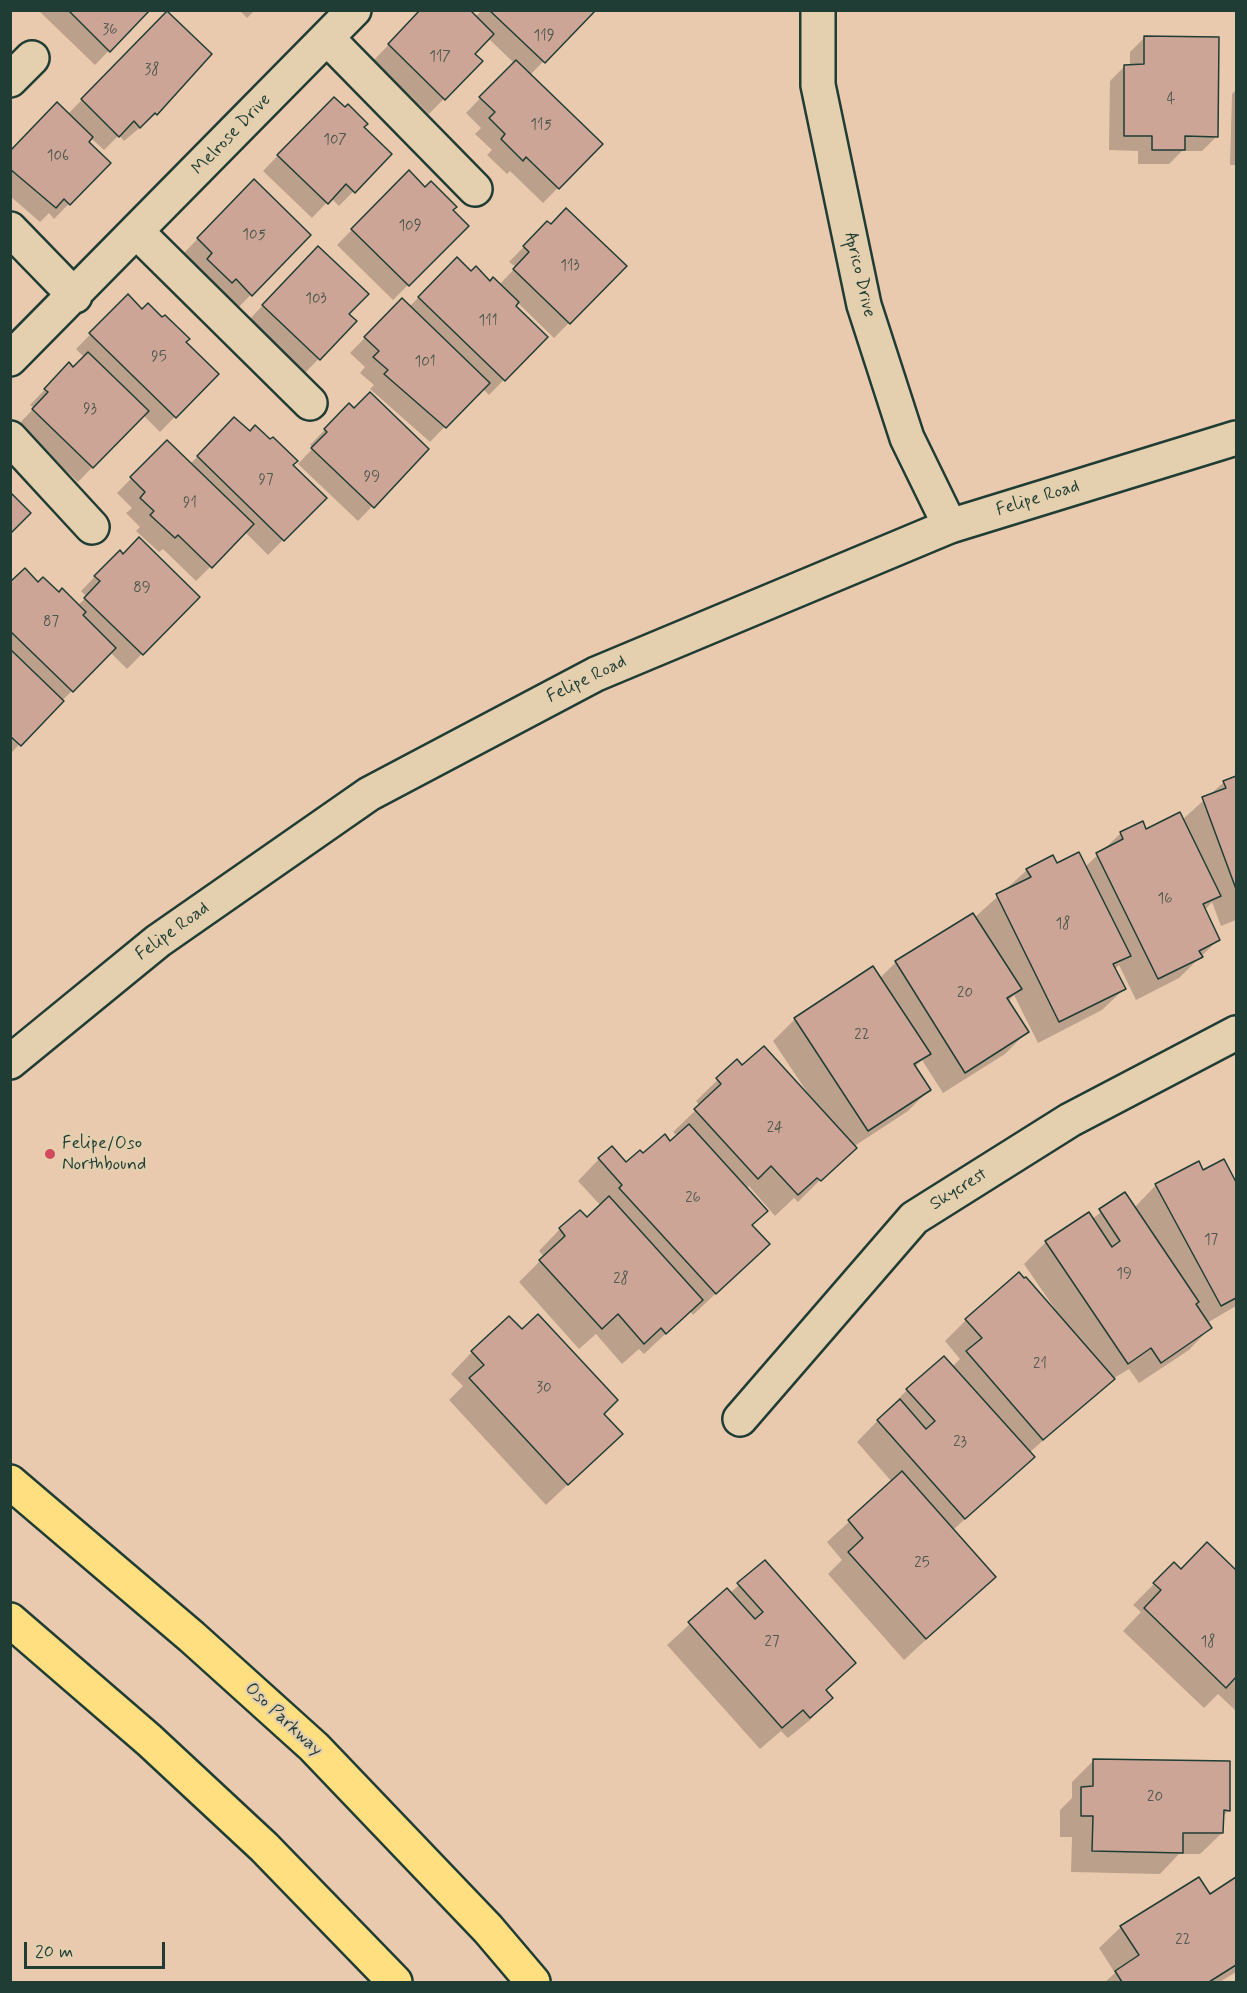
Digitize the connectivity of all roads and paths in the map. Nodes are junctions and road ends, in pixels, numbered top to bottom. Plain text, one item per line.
1 (354, 10) edge
2 (818, 10) edge
3 (327, 38) junction
4 (475, 189) dead end
5 (10, 229) edge
6 (137, 232) junction
7 (75, 296) junction
8 (10, 359) edge
9 (310, 403) dead end
10 (10, 438) edge
11 (1236, 438) edge
12 (950, 526) junction
13 (92, 527) dead end
14 (1236, 1033) edge
15 (10, 1062) edge
16 (740, 1419) dead end
17 (10, 1482) edge
18 (10, 1620) edge
19 (396, 1983) edge
20 (533, 1983) edge

1 - 3 street, Melrose Drive
2 - 12 street, Aprico Drive
3 - 4 street
3 - 6 street, Melrose Drive
5 - 7 street
6 - 7 street, Melrose Drive
6 - 9 street
7 - 8 street, Melrose Drive
10 - 13 street
11 - 12 street, Felipe Road
12 - 15 street, Felipe Road
14 - 16 street, Skycrest
17 - 20 main road, Oso Parkway
18 - 19 main road

